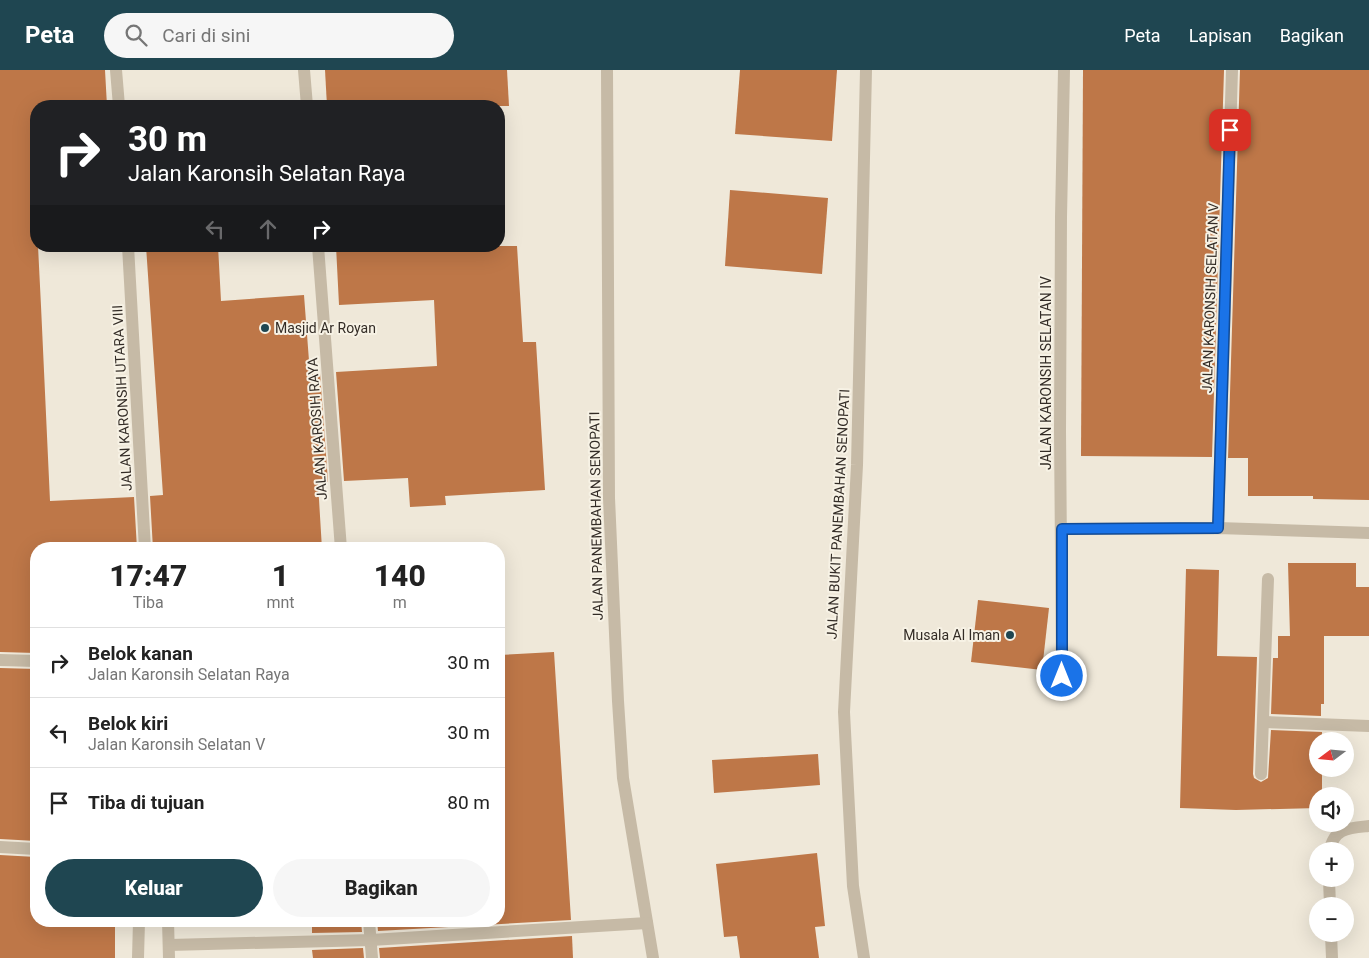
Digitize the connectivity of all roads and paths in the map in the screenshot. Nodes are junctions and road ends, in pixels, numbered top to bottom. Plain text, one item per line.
1 (116, 70) edge
2 (304, 70) edge
3 (607, 70) edge
4 (866, 70) edge
5 (1064, 70) edge
6 (1232, 70) edge
7 (118, 100) edge
8 (306, 100) edge
9 (128, 252) edge
10 (318, 252) edge
11 (1218, 528) junction
12 (1062, 529) junction
13 (1369, 533) edge
14 (145, 542) edge
15 (340, 542) edge
16 (1268, 579) dead end
17 (0, 660) edge
18 (30, 661) edge
19 (1062, 676) dead end
20 (1263, 722) junction
21 (1369, 726) edge
22 (1262, 774) dead end
23 (1369, 826) edge
24 (1331, 842) edge
25 (0, 847) edge
26 (30, 849) edge
27 (648, 923) junction
28 (139, 927) edge
29 (168, 927) edge
30 (370, 927) edge
31 (371, 940) junction
32 (1331, 942) edge
33 (169, 951) edge
34 (138, 958) edge
35 (372, 958) edge
36 (653, 958) edge
37 (864, 958) edge
38 (1332, 958) edge

1 - 7 street
2 - 8 street
3 - 27 street, JALAN PANEMBAHAN SENOPATI
4 - 37 street, JALAN BUKIT PANEMBAHAN SENOPATI
5 - 12 street, JALAN KARONSIH SELATAN IV
6 - 11 street, JALAN KARONSIH SELATAN V
9 - 14 street, JALAN KARONSIH UTARA VIII
10 - 15 street, JALAN KAROSIH RAYA
11 - 12 street
11 - 13 street
12 - 19 street, JALAN KARONSIH SELATAN IV
16 - 20 street
17 - 18 street
20 - 21 street
20 - 22 street
23 - 24 street
25 - 26 street
27 - 31 street
27 - 36 street, JALAN PANEMBAHAN SENOPATI
28 - 34 street
29 - 33 street
30 - 31 street
31 - 33 street
31 - 35 street
32 - 38 street

